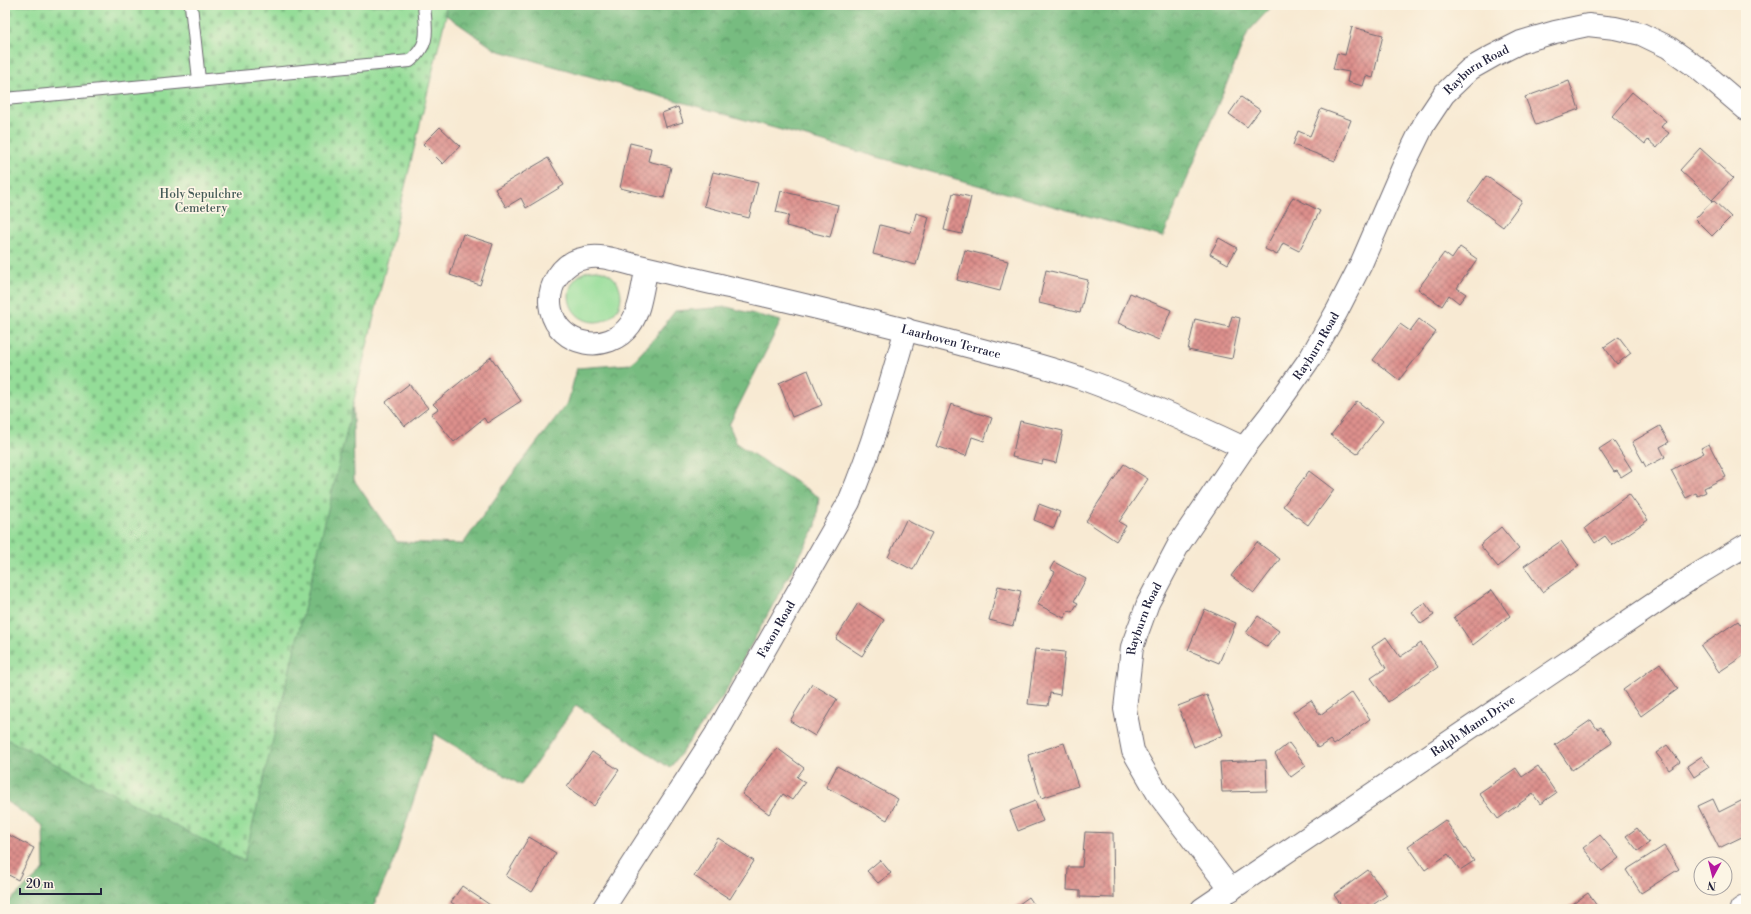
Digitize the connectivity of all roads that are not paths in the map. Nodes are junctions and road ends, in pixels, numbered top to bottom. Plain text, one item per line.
1 (191, 5) edge
2 (424, 5) edge
3 (199, 80) junction
4 (5, 98) edge
5 (1746, 109) edge
6 (647, 268) junction
7 (906, 329) junction
8 (1244, 448) junction
9 (1746, 545) edge
10 (1231, 890) junction
11 (1746, 906) edge
12 (603, 909) edge
13 (1202, 909) edge
14 (1741, 909) edge

1 - 3 lane
2 - 3 lane
3 - 4 lane
5 - 8 street, Rayburn Road
6 - 6 street, Laarhoven Terrace
6 - 7 street, Laarhoven Terrace
7 - 8 street, Laarhoven Terrace
7 - 12 street, Faxon Road
8 - 10 street, Rayburn Road
9 - 10 street, Ralph Mann Drive
10 - 13 street, Ralph Mann Drive
11 - 14 street

